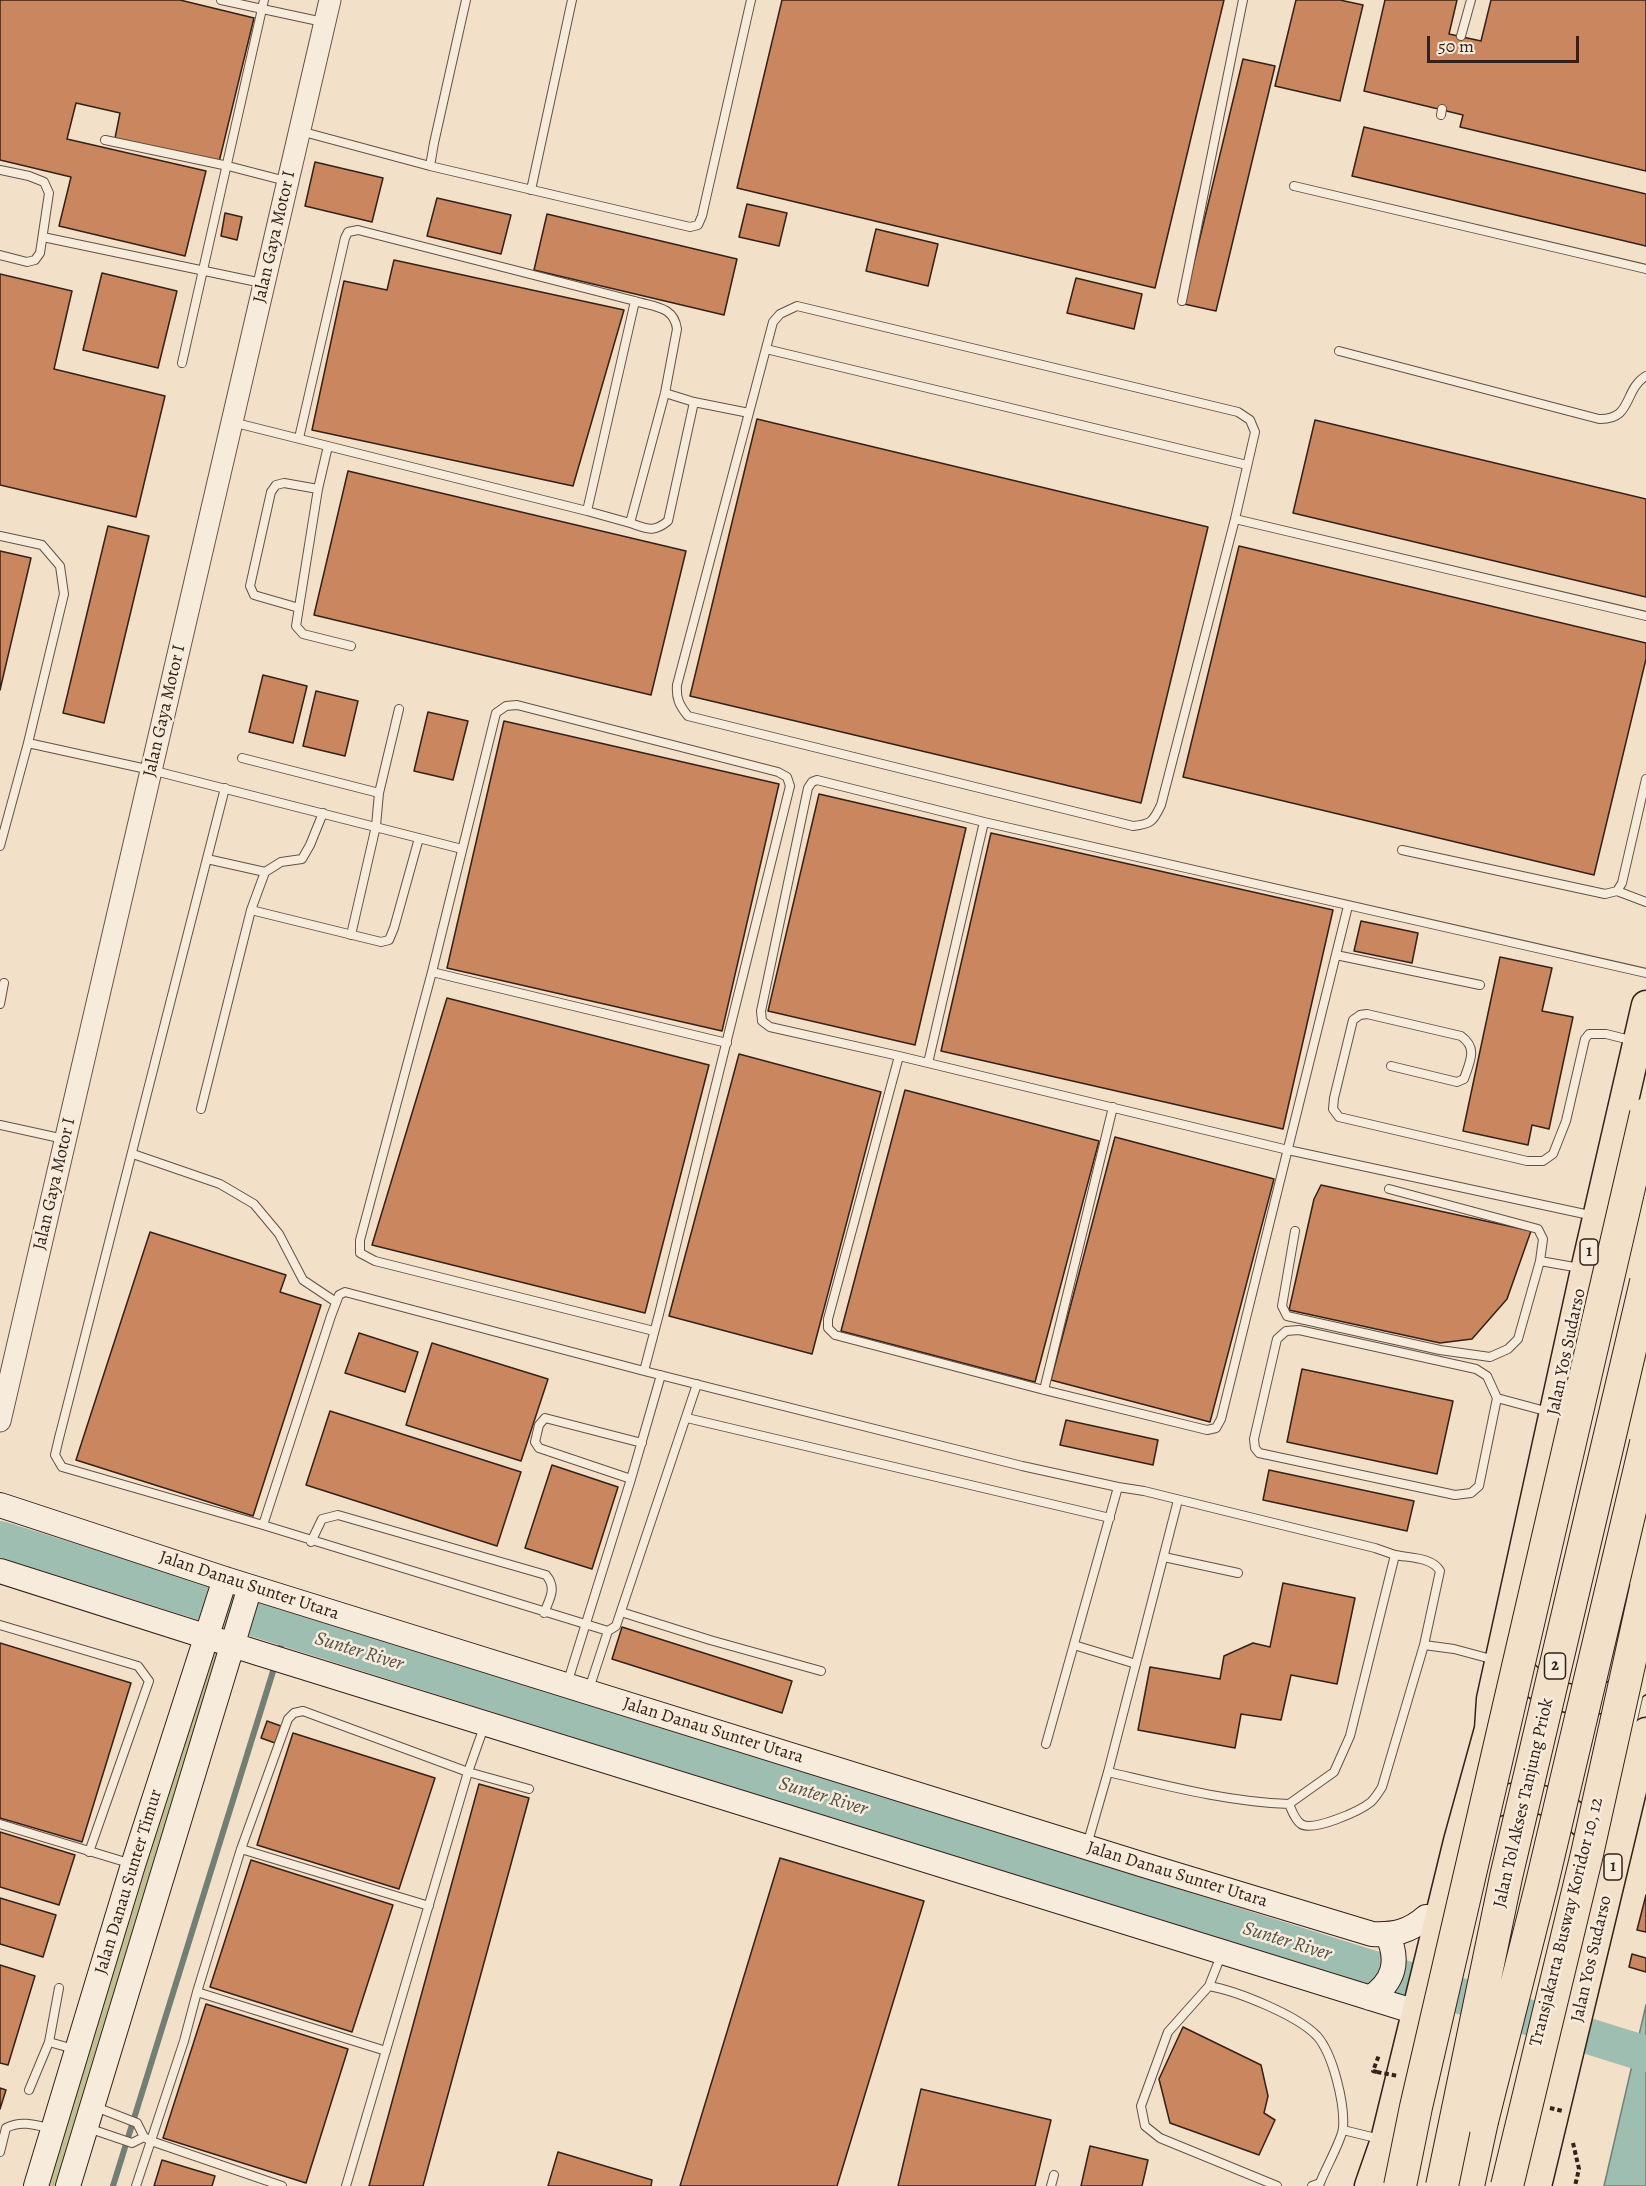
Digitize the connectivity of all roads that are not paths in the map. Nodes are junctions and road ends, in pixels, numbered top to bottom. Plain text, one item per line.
1 (221, 0) edge
2 (330, 0) edge
3 (466, 0) edge
4 (573, 0) edge
5 (751, 0) edge
6 (1243, 0) edge
7 (1471, 0) edge
8 (264, 5) edge
9 (325, 22) junction
10 (1461, 36) dead end
11 (299, 131) junction
12 (105, 140) dead end
13 (228, 166) junction
14 (430, 166) junction
15 (0, 170) edge
16 (288, 181) junction
17 (1294, 186) dead end
18 (531, 190) junction
19 (42, 237) junction
20 (0, 255) edge
21 (1646, 269) edge
22 (203, 271) junction
23 (264, 283) junction
24 (635, 301) junction
25 (1182, 301) dead end
26 (766, 349) junction
27 (1339, 351) dead end
28 (182, 363) dead end
29 (1646, 376) edge
30 (665, 393) junction
31 (694, 402) junction
32 (749, 413) junction
33 (232, 422) junction
34 (299, 438) junction
35 (328, 446) junction
36 (1247, 465) junction
37 (318, 489) junction
38 (587, 511) junction
39 (1235, 519) junction
40 (630, 523) junction
41 (0, 536) edge
42 (299, 608) junction
43 (1646, 616) edge
44 (351, 646) dead end
45 (399, 709) dead end
46 (28, 743) junction
47 (242, 758) dead end
48 (151, 770) junction
49 (1646, 779) edge
50 (225, 788) junction
51 (379, 793) junction
52 (323, 813) junction
53 (984, 822) junction
54 (376, 826) junction
55 (419, 838) junction
56 (0, 846) edge
57 (462, 849) junction
58 (1402, 850) dead end
59 (207, 860) junction
60 (265, 872) junction
61 (1617, 891) junction
62 (1646, 902) edge
63 (1348, 906) junction
64 (252, 910) junction
65 (351, 935) junction
66 (1336, 955) junction
67 (432, 972) junction
68 (1646, 973) edge
69 (4, 983) dead end
70 (1480, 986) dead end
71 (0, 1004) edge
72 (1646, 1005) edge
73 (1637, 1042) junction
74 (726, 1043) junction
75 (899, 1056) junction
76 (928, 1063) junction
77 (1391, 1066) dead end
78 (1113, 1107) junction
79 (201, 1110) dead end
80 (1646, 1114) edge
81 (0, 1125) edge
82 (66, 1139) junction
83 (1288, 1150) junction
84 (133, 1154) junction
85 (1389, 1189) dead end
86 (1597, 1216) junction
87 (1295, 1231) dead end
88 (1540, 1261) junction
89 (1585, 1270) junction
90 (1646, 1282) edge
91 (336, 1302) junction
92 (654, 1331) junction
93 (644, 1371) junction
94 (662, 1375) junction
95 (697, 1384) junction
96 (1044, 1390) junction
97 (1497, 1398) junction
98 (1553, 1413) junction
99 (687, 1418) junction
100 (0, 1420) edge
101 (642, 1443) junction
102 (1646, 1443) edge
103 (631, 1479) junction
104 (1118, 1487) junction
105 (1178, 1500) junction
106 (0, 1504) edge
107 (1110, 1518) junction
108 (263, 1526) junction
109 (311, 1542) junction
110 (1395, 1555) junction
111 (1164, 1557) junction
112 (0, 1572) edge
113 (1238, 1573) dead end
114 (222, 1587) junction
115 (1646, 1588) edge
116 (248, 1594) junction
117 (544, 1612) junction
118 (621, 1612) junction
119 (587, 1624) junction
120 (0, 1625) edge
121 (1508, 1627) junction
122 (208, 1629) junction
123 (608, 1631) junction
124 (235, 1637) junction
125 (1074, 1645) junction
126 (1424, 1645) junction
127 (1500, 1662) junction
128 (1136, 1664) junction
129 (821, 1671) dead end
130 (1645, 1673) edge
131 (577, 1689) junction
132 (1491, 1699) junction
133 (485, 1724) junction
134 (1646, 1732) edge
135 (1046, 1744) dead end
136 (468, 1772) junction
137 (1108, 1772) junction
138 (1619, 1782) dead end
139 (529, 1789) dead end
140 (1289, 1804) junction
141 (0, 1824) edge
142 (1458, 1842) junction
143 (242, 1848) junction
144 (1086, 1848) junction
145 (89, 1852) junction
146 (1605, 1859) junction
147 (133, 1865) junction
148 (429, 1906) junction
149 (1426, 1917) junction
150 (1387, 1934) junction
151 (1222, 1952) junction
152 (1209, 1986) junction
153 (59, 1988) dead end
154 (1408, 1988) junction
155 (197, 1992) junction
156 (49, 2042) junction
157 (78, 2050) junction
158 (386, 2051) junction
159 (29, 2090) dead end
160 (99, 2120) junction
161 (54, 2129) junction
162 (1343, 2130) junction
163 (148, 2139) junction
164 (1389, 2143) junction
165 (0, 2152) edge
166 (1054, 2175) dead end
167 (1378, 2183) edge
168 (36, 2186) edge
169 (68, 2186) edge
170 (136, 2186) edge
171 (282, 2186) edge
172 (346, 2186) edge
173 (1051, 2186) edge
174 (1277, 2186) edge
175 (1312, 2186) edge
176 (1442, 2186) edge
177 (1468, 2186) edge
178 (1507, 2186) edge
179 (1537, 2186) edge

1 - 8 lane
2 - 9 street, Jalan Gaya Motor I
3 - 14 lane
4 - 18 lane
5 - 18 lane
6 - 25 lane
7 - 10 lane
8 - 9 lane
8 - 13 lane
9 - 11 street, Jalan Gaya Motor I
11 - 14 lane
11 - 16 street, Jalan Gaya Motor I
12 - 13 lane
13 - 16 lane
13 - 22 lane
14 - 18 lane
15 - 19 lane
16 - 23 street, Jalan Gaya Motor I
17 - 21 lane
19 - 20 lane
19 - 22 lane
22 - 23 lane
22 - 28 lane
23 - 33 street, Jalan Gaya Motor I
24 - 30 lane
24 - 34 lane
24 - 38 lane
26 - 32 lane
26 - 36 lane
26 - 36 lane
27 - 29 lane
30 - 31 lane
30 - 40 lane
31 - 32 lane
31 - 40 lane
32 - 39 lane
33 - 34 lane
33 - 48 street, Jalan Gaya Motor I
34 - 35 lane
35 - 37 lane
35 - 38 lane
36 - 39 lane
37 - 42 lane
37 - 42 lane
38 - 40 lane
39 - 43 lane
41 - 46 lane
42 - 44 lane
45 - 51 lane
46 - 48 lane
46 - 56 lane
47 - 51 lane
48 - 50 lane
48 - 82 street, Jalan Gaya Motor I
49 - 61 lane
50 - 52 lane
50 - 59 lane
51 - 54 lane
52 - 54 lane
52 - 60 lane
53 - 63 lane
53 - 75 lane
53 - 76 lane
54 - 55 lane
54 - 65 lane
55 - 57 lane
55 - 65 lane
57 - 67 lane
57 - 74 lane
58 - 61 lane
59 - 60 lane
59 - 84 lane
60 - 64 lane
61 - 62 lane
63 - 66 lane
63 - 68 lane
64 - 65 lane
64 - 79 lane
66 - 70 lane
66 - 83 lane
67 - 74 lane
67 - 92 lane
69 - 71 lane
72 - 73 highway, Jalan Yos Sudarso / 1
73 - 77 lane
73 - 86 highway, Jalan Yos Sudarso / 1
74 - 92 lane
75 - 76 lane
75 - 96 lane
76 - 78 lane
78 - 83 lane
78 - 96 lane
80 - 167 highway, bridge
81 - 82 lane
82 - 100 street, Jalan Gaya Motor I
83 - 86 lane
83 - 96 lane
84 - 91 lane
84 - 108 lane
85 - 88 lane
86 - 89 highway, Jalan Yos Sudarso / 1
87 - 88 lane
88 - 89 lane
89 - 98 highway, Jalan Yos Sudarso / 1
90 - 176 highway, Jalan Tol Akses Tanjung Priok / 2, bridge
91 - 93 lane
91 - 108 lane
92 - 93 lane
93 - 94 lane
94 - 95 lane
94 - 101 lane
95 - 99 lane
95 - 104 lane
97 - 97 lane
97 - 98 lane
98 - 121 highway, Jalan Yos Sudarso / 1
99 - 107 lane
99 - 118 lane
101 - 103 lane
101 - 103 lane
102 - 177 highway, Jalan Tol Akses Tanjung Priok / 2, bridge
103 - 119 lane
104 - 105 lane
104 - 107 lane
105 - 110 lane
105 - 111 lane
106 - 114 main road, Jalan Danau Sunter Utara
107 - 125 lane
108 - 109 lane
109 - 117 lane
109 - 117 lane
110 - 126 lane
110 - 140 lane
111 - 113 lane
111 - 128 lane
112 - 122 main road
114 - 116 main road, Jalan Danau Sunter Utara
114 - 122 main road, Jalan Danau Sunter Timur
115 - 178 highway, bridge
116 - 124 main road, Jalan Danau Sunter Timur
116 - 131 main road, Jalan Danau Sunter Utara
117 - 119 lane
118 - 123 lane
118 - 129 lane
119 - 123 lane
119 - 131 lane
120 - 145 lane
121 - 127 highway, Jalan Yos Sudarso / 1
121 - 130 highway
122 - 124 main road
122 - 147 main road, Jalan Danau Sunter Timur
123 - 131 lane
124 - 133 main road
124 - 160 main road, Jalan Danau Sunter Timur
125 - 128 lane
125 - 135 lane
126 - 127 lane
126 - 140 lane
127 - 132 highway, Jalan Yos Sudarso / 1
128 - 137 lane
130 - 138 lane, Transjakarta Busway Koridor 10, 12
131 - 144 main road, Jalan Danau Sunter Utara
132 - 142 highway, Jalan Yos Sudarso / 1
132 - 149 highway, Jalan Yos Sudarso / 1
133 - 136 lane
133 - 151 main road
134 - 146 highway, Jalan Yos Sudarso / 1
136 - 139 lane
136 - 143 lane
136 - 148 lane
137 - 140 lane
137 - 144 lane
141 - 145 lane
142 - 146 highway
142 - 154 highway, Jalan Yos Sudarso / 1
143 - 148 lane
143 - 155 lane
144 - 150 main road, Jalan Danau Sunter Utara
145 - 147 lane
146 - 179 highway, Jalan Yos Sudarso / 1
147 - 157 main road, Jalan Danau Sunter Timur
148 - 158 lane
149 - 150 main road, Jalan Danau Sunter Utara
149 - 154 highway, Jalan Yos Sudarso / 1
150 - 154 main road
151 - 152 lane
151 - 154 main road
152 - 162 lane
152 - 174 lane
153 - 156 lane
154 - 164 highway, Jalan Yos Sudarso / 1
154 - 164 lane
155 - 158 lane
155 - 163 lane
156 - 157 lane
156 - 159 lane
157 - 161 main road, Jalan Danau Sunter Timur
158 - 172 lane
160 - 163 lane
160 - 163 lane
160 - 169 main road, Jalan Danau Sunter Timur
161 - 165 lane
161 - 168 main road, Jalan Danau Sunter Timur
162 - 164 lane
162 - 175 lane
163 - 170 lane
163 - 171 lane
164 - 167 highway, Jalan Yos Sudarso / 1
166 - 173 lane

